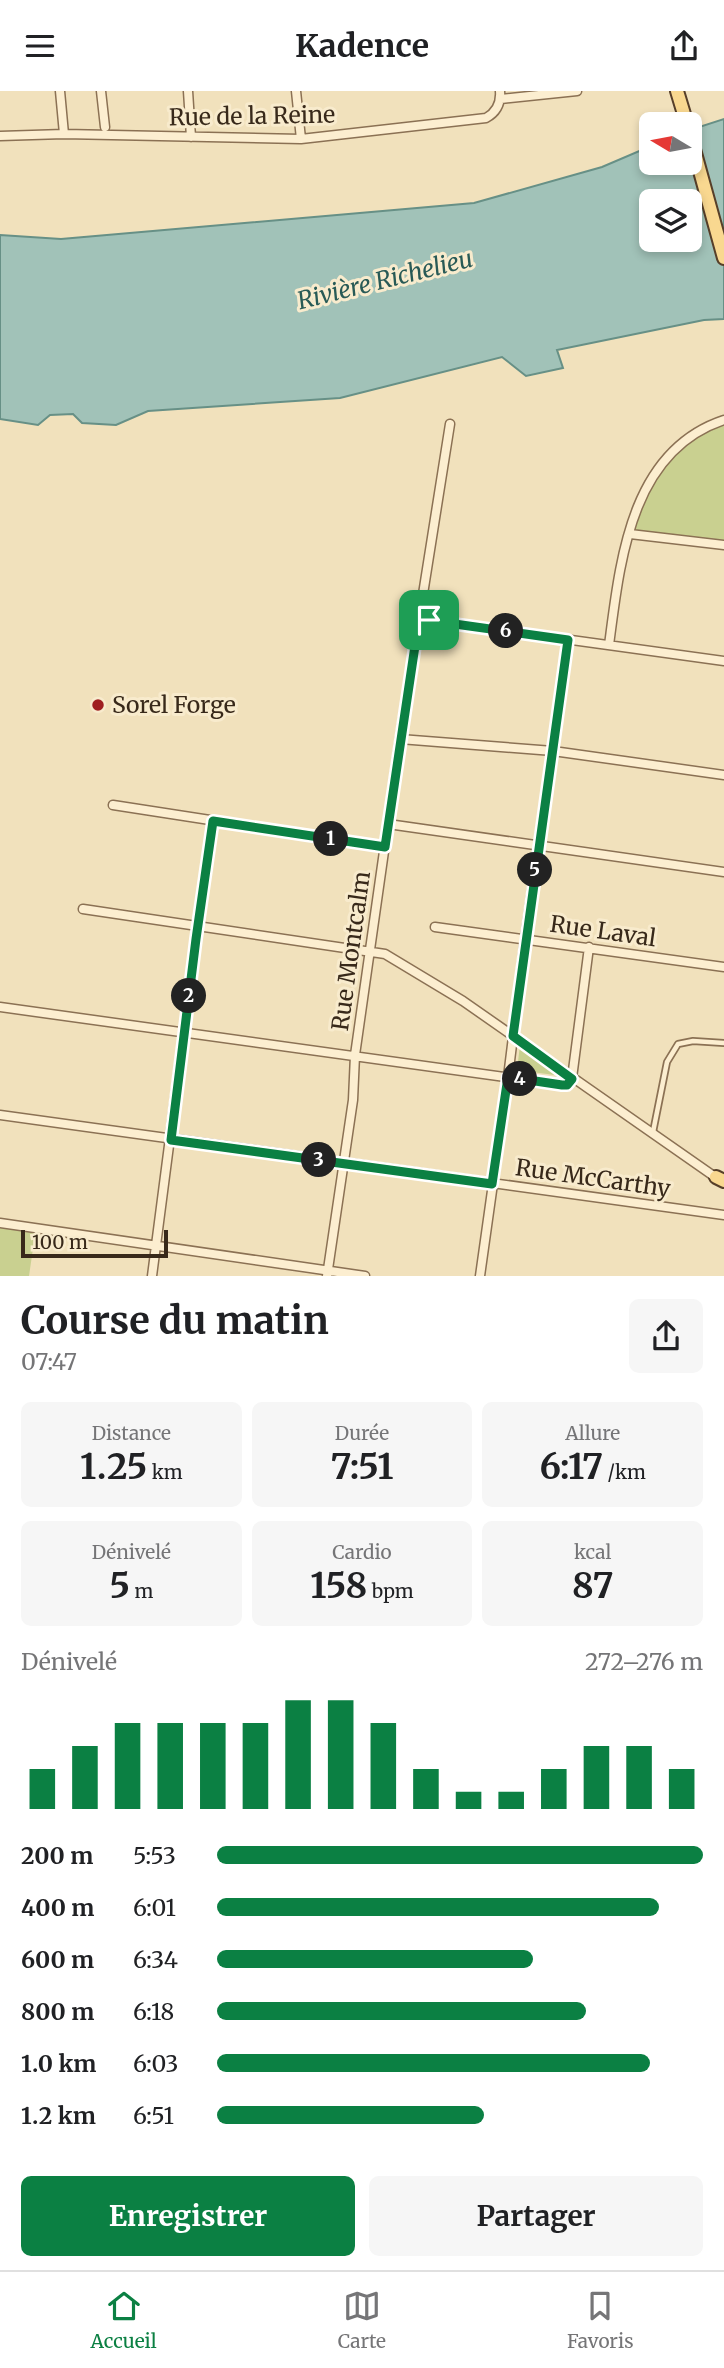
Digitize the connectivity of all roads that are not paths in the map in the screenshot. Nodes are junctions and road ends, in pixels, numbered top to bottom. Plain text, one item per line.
1 (60, 91) edge
2 (101, 91) edge
3 (188, 91) edge
4 (296, 91) edge
5 (577, 91) edge
6 (677, 91) edge
7 (500, 95) edge
8 (683, 112) edge
9 (105, 127) dead end
10 (64, 134) junction
11 (0, 136) edge
12 (191, 137) junction
13 (301, 139) junction
14 (701, 175) edge
15 (724, 258) edge
16 (723, 421) edge
17 (450, 424) dead end
18 (630, 534) junction
19 (724, 545) edge
20 (419, 619) junction
21 (568, 640) junction
22 (609, 645) junction
23 (724, 661) edge
24 (400, 739) junction
25 (553, 751) junction
26 (724, 775) edge
27 (113, 805) dead end
28 (213, 821) junction
29 (388, 824) junction
30 (539, 846) junction
31 (385, 847) junction
32 (724, 872) edge
33 (83, 909) dead end
34 (435, 927) dead end
35 (198, 928) junction
36 (525, 940) junction
37 (589, 947) junction
38 (370, 951) junction
39 (724, 967) edge
40 (0, 1007) edge
41 (185, 1032) junction
42 (513, 1036) junction
43 (724, 1043) edge
44 (355, 1055) junction
45 (508, 1077) junction
46 (572, 1079) junction
47 (0, 1115) edge
48 (653, 1132) junction
49 (171, 1140) junction
50 (344, 1164) junction
51 (721, 1180) edge
52 (492, 1184) junction
53 (724, 1215) edge
54 (0, 1223) edge
55 (156, 1246) junction
56 (327, 1274) edge
57 (152, 1276) edge
58 (365, 1276) edge
59 (480, 1276) edge

1 - 10 street
2 - 9 street
3 - 12 street
4 - 13 street
5 - 7 street, Rue de la Reine
6 - 8 main road
7 - 13 street, Rue de la Reine
10 - 11 street, Rue de la Reine
10 - 12 street, Rue de la Reine
12 - 13 street, Rue de la Reine
14 - 15 main road
16 - 18 street
17 - 20 street, Rue Montcalm
18 - 19 street
18 - 22 street
20 - 21 street
20 - 24 street, Rue Montcalm
21 - 22 street
21 - 25 street
22 - 23 street
24 - 25 street
24 - 29 street, Rue Montcalm
25 - 26 street
25 - 30 street
27 - 28 street
28 - 31 street
28 - 35 street
29 - 30 street
29 - 31 street, Rue Montcalm
30 - 32 street
30 - 36 street
31 - 38 street, Rue Montcalm
33 - 35 street
34 - 36 street, Rue Laval
35 - 38 street
35 - 41 street
36 - 37 street, Rue Laval
36 - 42 street
37 - 39 street, Rue Laval
37 - 46 street
38 - 42 street
38 - 44 street, Rue Montcalm
40 - 41 street
41 - 44 street
41 - 49 street
42 - 45 street
42 - 46 street
43 - 48 lane
44 - 45 street
44 - 50 street, Rue Montcalm
45 - 46 street
45 - 52 street
46 - 48 street
47 - 49 street, Rue McCarthy
48 - 51 street
49 - 50 street, Rue McCarthy
49 - 55 street
50 - 52 street, Rue McCarthy
50 - 56 street, Rue Montcalm
52 - 53 street, Rue McCarthy
52 - 59 street
54 - 55 street
55 - 56 street
55 - 57 street
56 - 58 street

